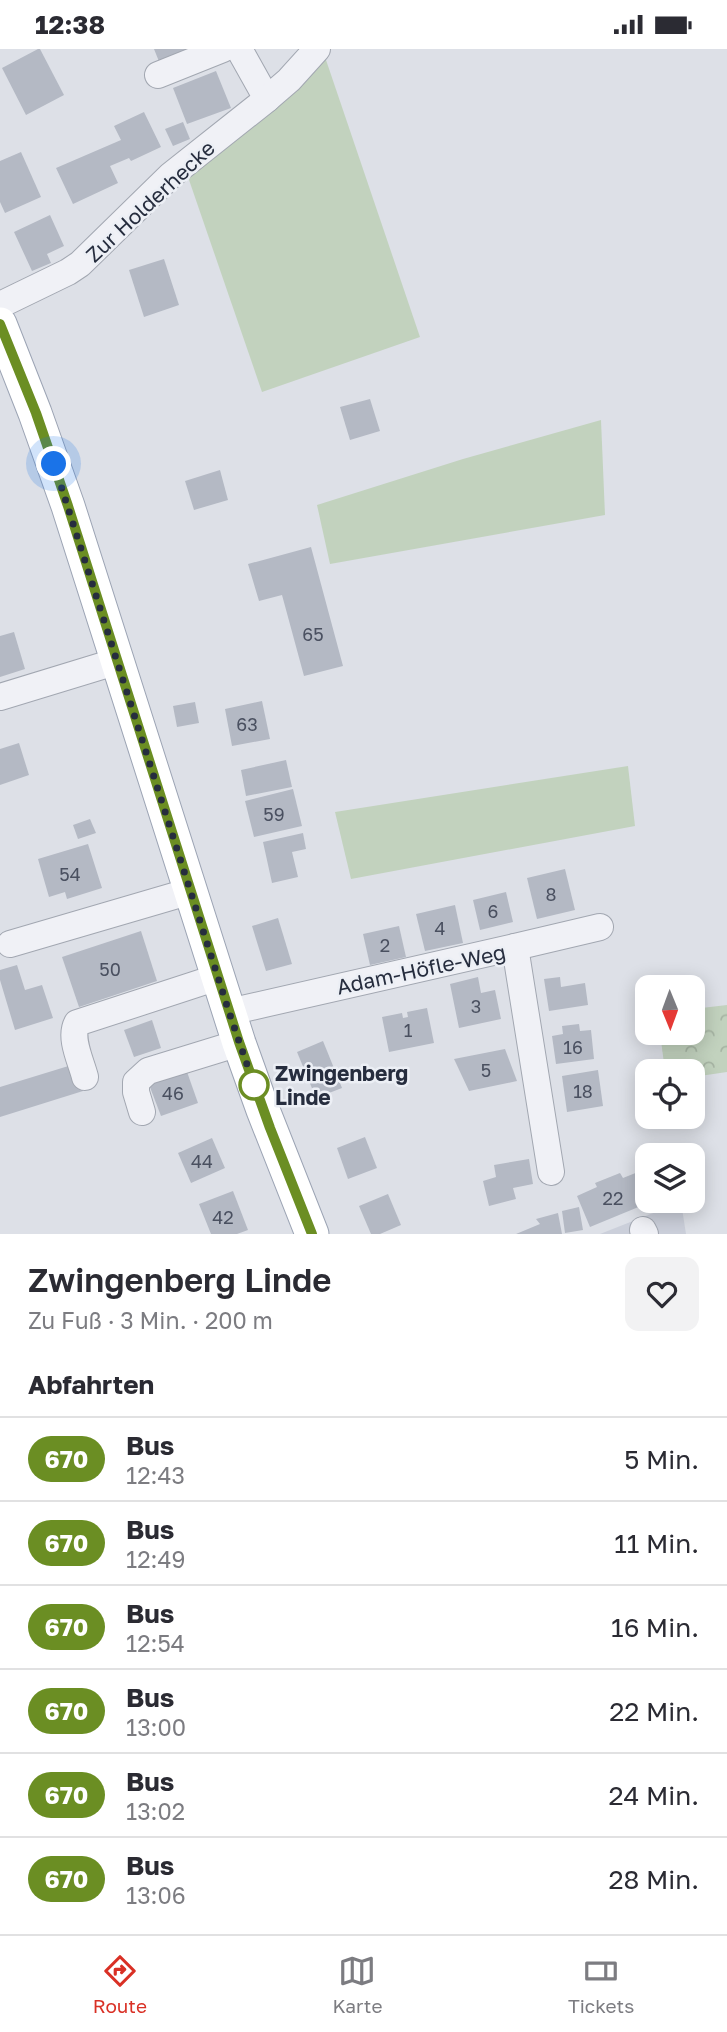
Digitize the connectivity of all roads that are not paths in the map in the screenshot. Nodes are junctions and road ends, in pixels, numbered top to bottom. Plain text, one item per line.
1 (223, 49) edge
2 (239, 49) edge
3 (317, 49) edge
4 (158, 75) dead end
5 (267, 99) junction
6 (0, 305) edge
7 (0, 324) edge
8 (118, 661) junction
9 (0, 697) edge
10 (191, 891) junction
11 (600, 927) dead end
12 (10, 944) dead end
13 (514, 947) junction
14 (218, 977) junction
15 (234, 1027) junction
16 (85, 1077) dead end
17 (142, 1112) dead end
18 (551, 1172) dead end
19 (312, 1234) edge

1 - 4 street
2 - 5 street
3 - 5 street, Zur Holderhecke
5 - 6 street, Zur Holderhecke
7 - 8 main road
8 - 9 street
8 - 10 main road
10 - 12 street
10 - 14 main road
11 - 13 street
13 - 15 street, Adam-Höfle-Weg
13 - 18 street, Adam-Höfle-Weg
14 - 15 main road
14 - 16 street
15 - 17 street, Adam-Höfle-Weg
15 - 19 main road

